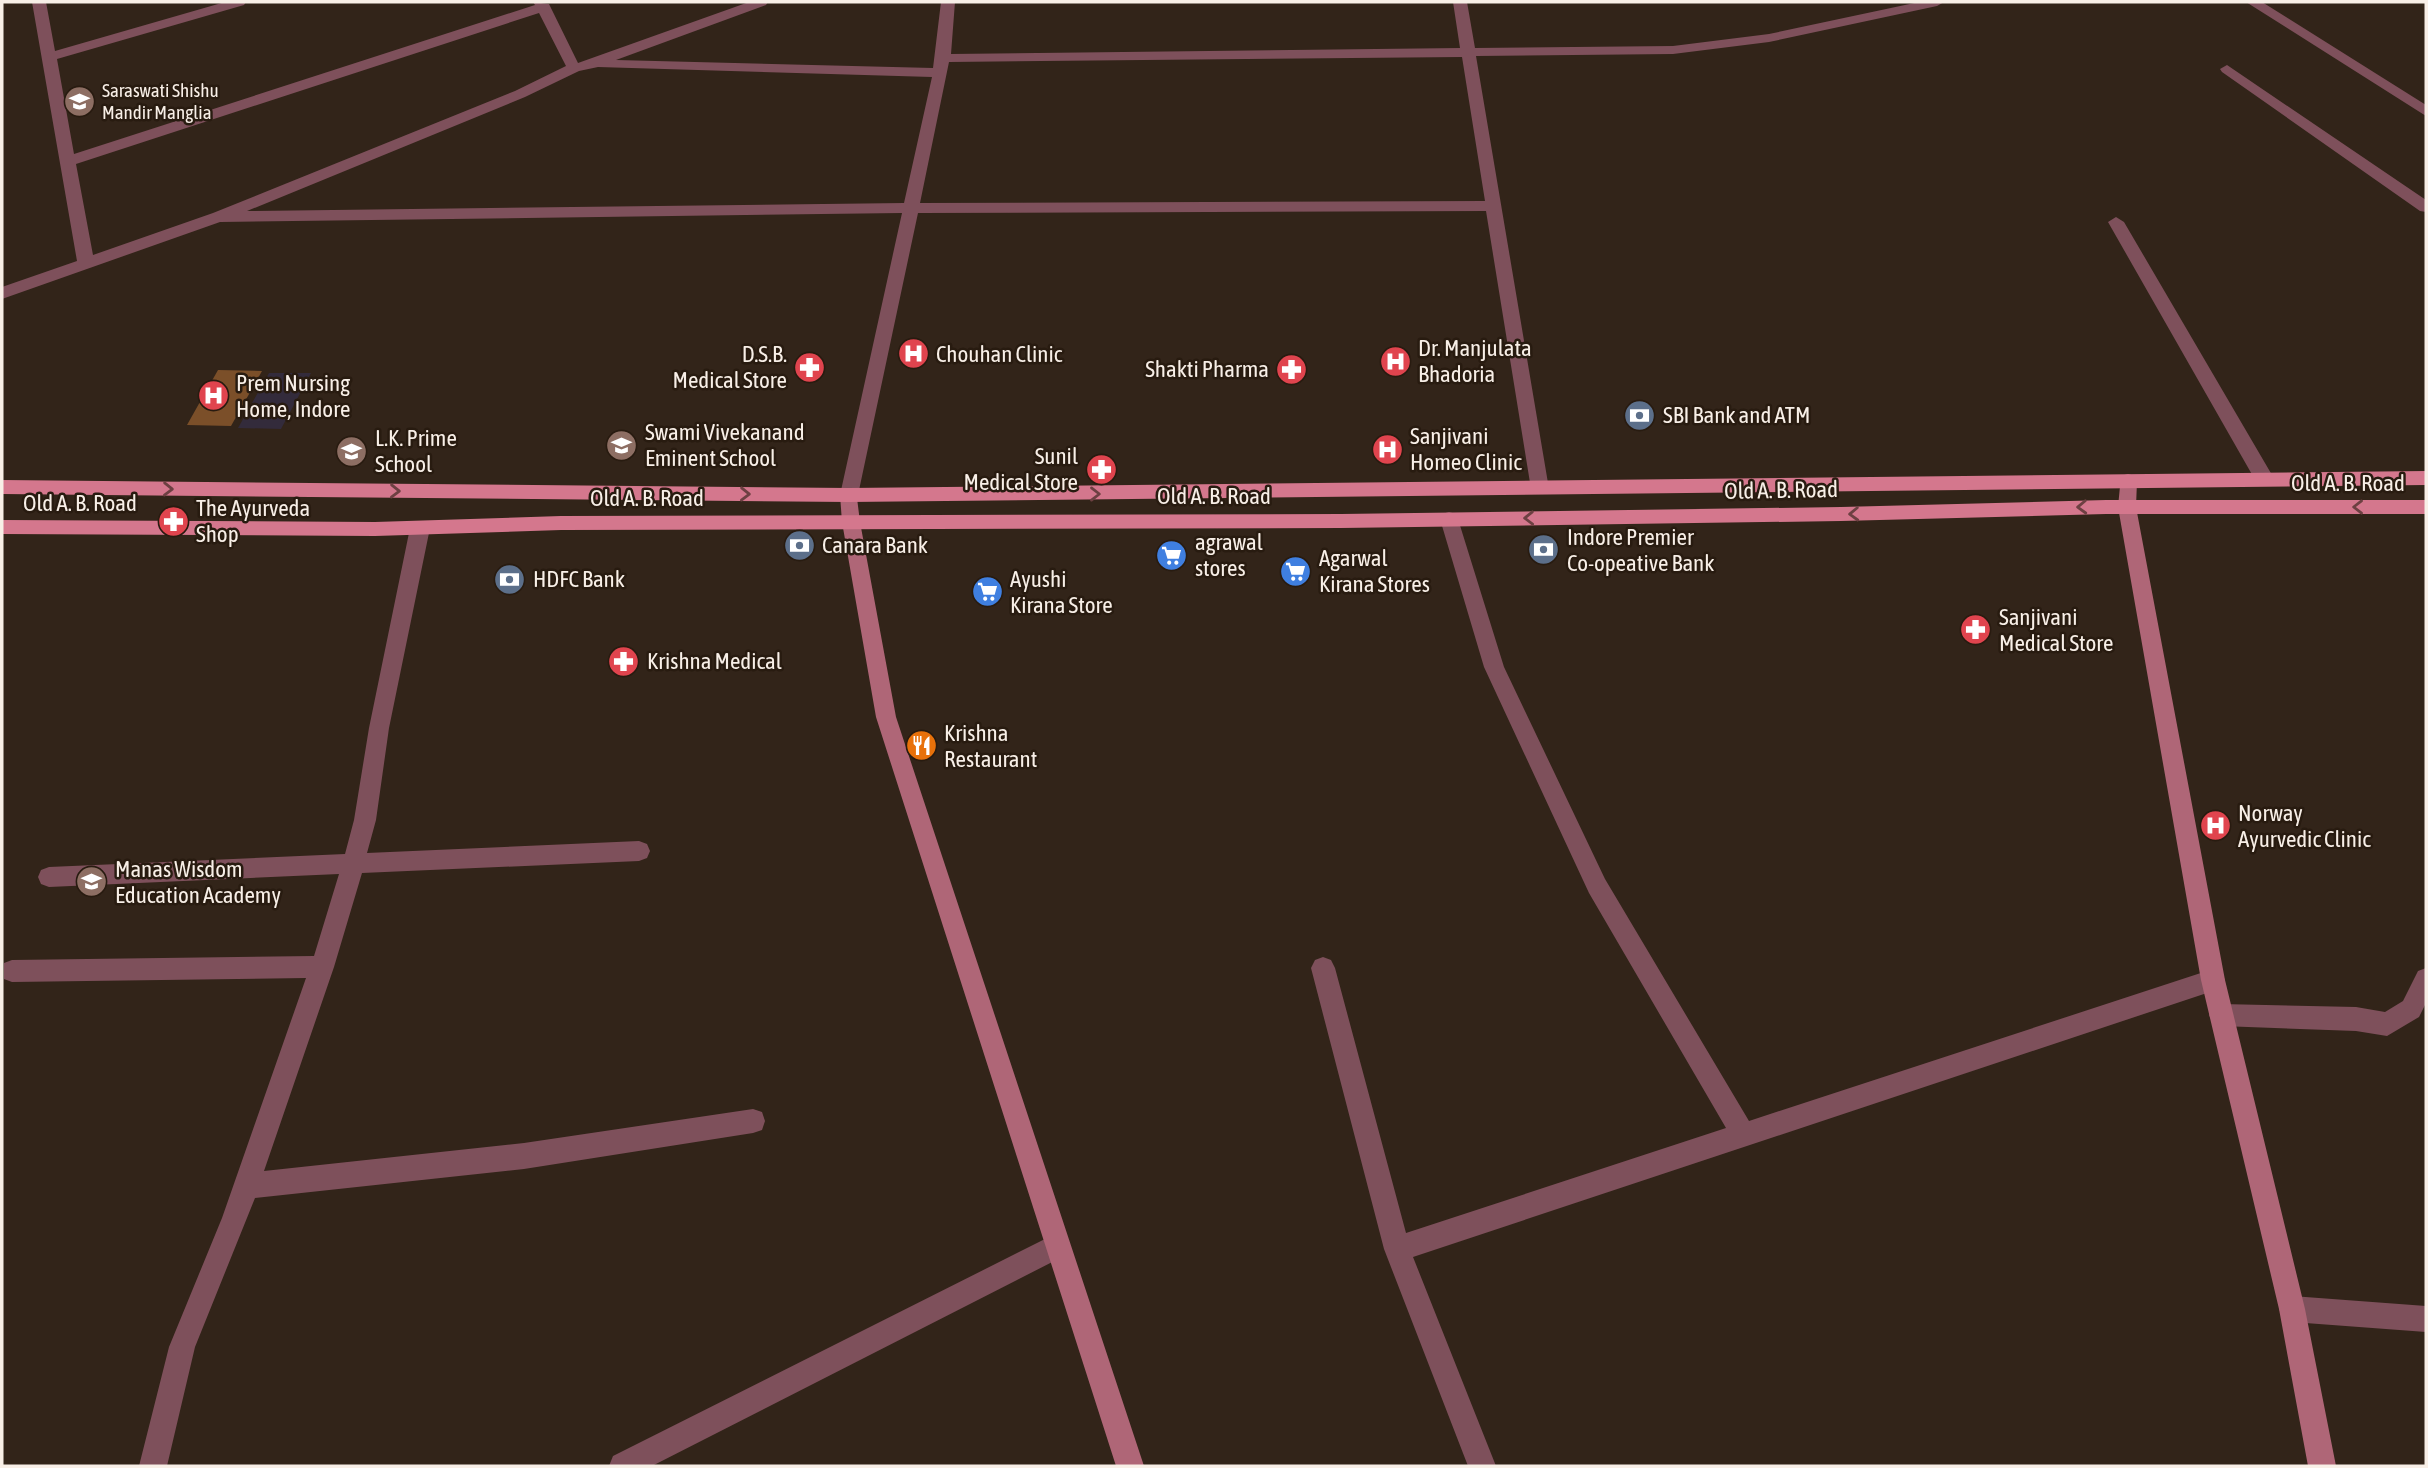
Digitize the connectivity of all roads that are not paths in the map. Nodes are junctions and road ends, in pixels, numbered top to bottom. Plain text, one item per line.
1 (38, 2) edge
2 (239, 2) edge
3 (948, 2) edge
4 (1460, 2) edge
5 (1937, 2) edge
6 (2253, 2) edge
7 (753, 3) edge
8 (542, 5) edge
9 (1470, 52) junction
10 (48, 57) junction
11 (591, 64) junction
12 (942, 65) junction
13 (574, 68) junction
14 (2227, 69) dead end
15 (2426, 111) edge
16 (68, 162) junction
17 (1494, 206) junction
18 (2426, 207) edge
19 (911, 208) junction
20 (219, 217) junction
21 (2116, 222) dead end
22 (86, 264) junction
23 (2, 293) edge
24 (2426, 478) edge
25 (2265, 480) junction
26 (2128, 481) junction
27 (2, 487) edge
28 (1540, 489) junction
29 (849, 495) junction
30 (2127, 507) junction
31 (2426, 507) edge
32 (1449, 519) junction
33 (851, 522) junction
34 (2, 527) edge
35 (420, 528) junction
36 (639, 851) dead end
37 (353, 865) junction
38 (49, 877) dead end
39 (322, 967) junction
40 (1323, 968) dead end
41 (12, 971) dead end
42 (2426, 979) edge
43 (2213, 980) junction
44 (2221, 1016) junction
45 (753, 1121) dead end
46 (1743, 1134) junction
47 (246, 1186) junction
48 (1057, 1247) junction
49 (1397, 1249) junction
50 (2292, 1309) junction
51 (2426, 1319) edge
52 (153, 1466) edge
53 (624, 1466) edge
54 (1130, 1466) edge
55 (1482, 1466) edge
56 (2322, 1466) edge

1 - 10 street
2 - 10 street
3 - 12 street
4 - 9 street
5 - 9 street
6 - 15 street
7 - 11 street
8 - 13 street
8 - 16 street
9 - 12 street
9 - 17 street
10 - 16 street
11 - 12 street
11 - 13 street
12 - 19 street
13 - 20 street
14 - 18 street
16 - 22 street
17 - 19 street
17 - 28 street
19 - 20 street
19 - 29 street
20 - 22 street
21 - 25 street
22 - 23 street
24 - 25 main road, Old A. B. Road
25 - 26 main road, Old A. B. Road
26 - 28 main road, Old A. B. Road
26 - 30 main road
27 -> 29 main road, Old A. B. Road
29 -> 28 main road, Old A. B. Road
29 - 33 main road
31 -> 30 main road, Old A. B. Road
30 -> 32 main road, Old A. B. Road
30 - 43 main road
32 - 33 main road, Old A. B. Road
32 - 46 street
33 - 35 main road, Old A. B. Road
33 - 48 main road
34 - 35 main road, Old A. B. Road
35 - 37 street
36 - 37 street
37 - 38 street
37 - 39 street
39 - 41 street
39 - 47 street
40 - 49 street
42 - 44 street
43 - 44 main road
43 - 46 street
44 - 50 main road
45 - 47 street
46 - 49 street
47 - 52 street
48 - 53 street
48 - 54 main road
49 - 55 street
50 - 51 street
50 - 56 main road

